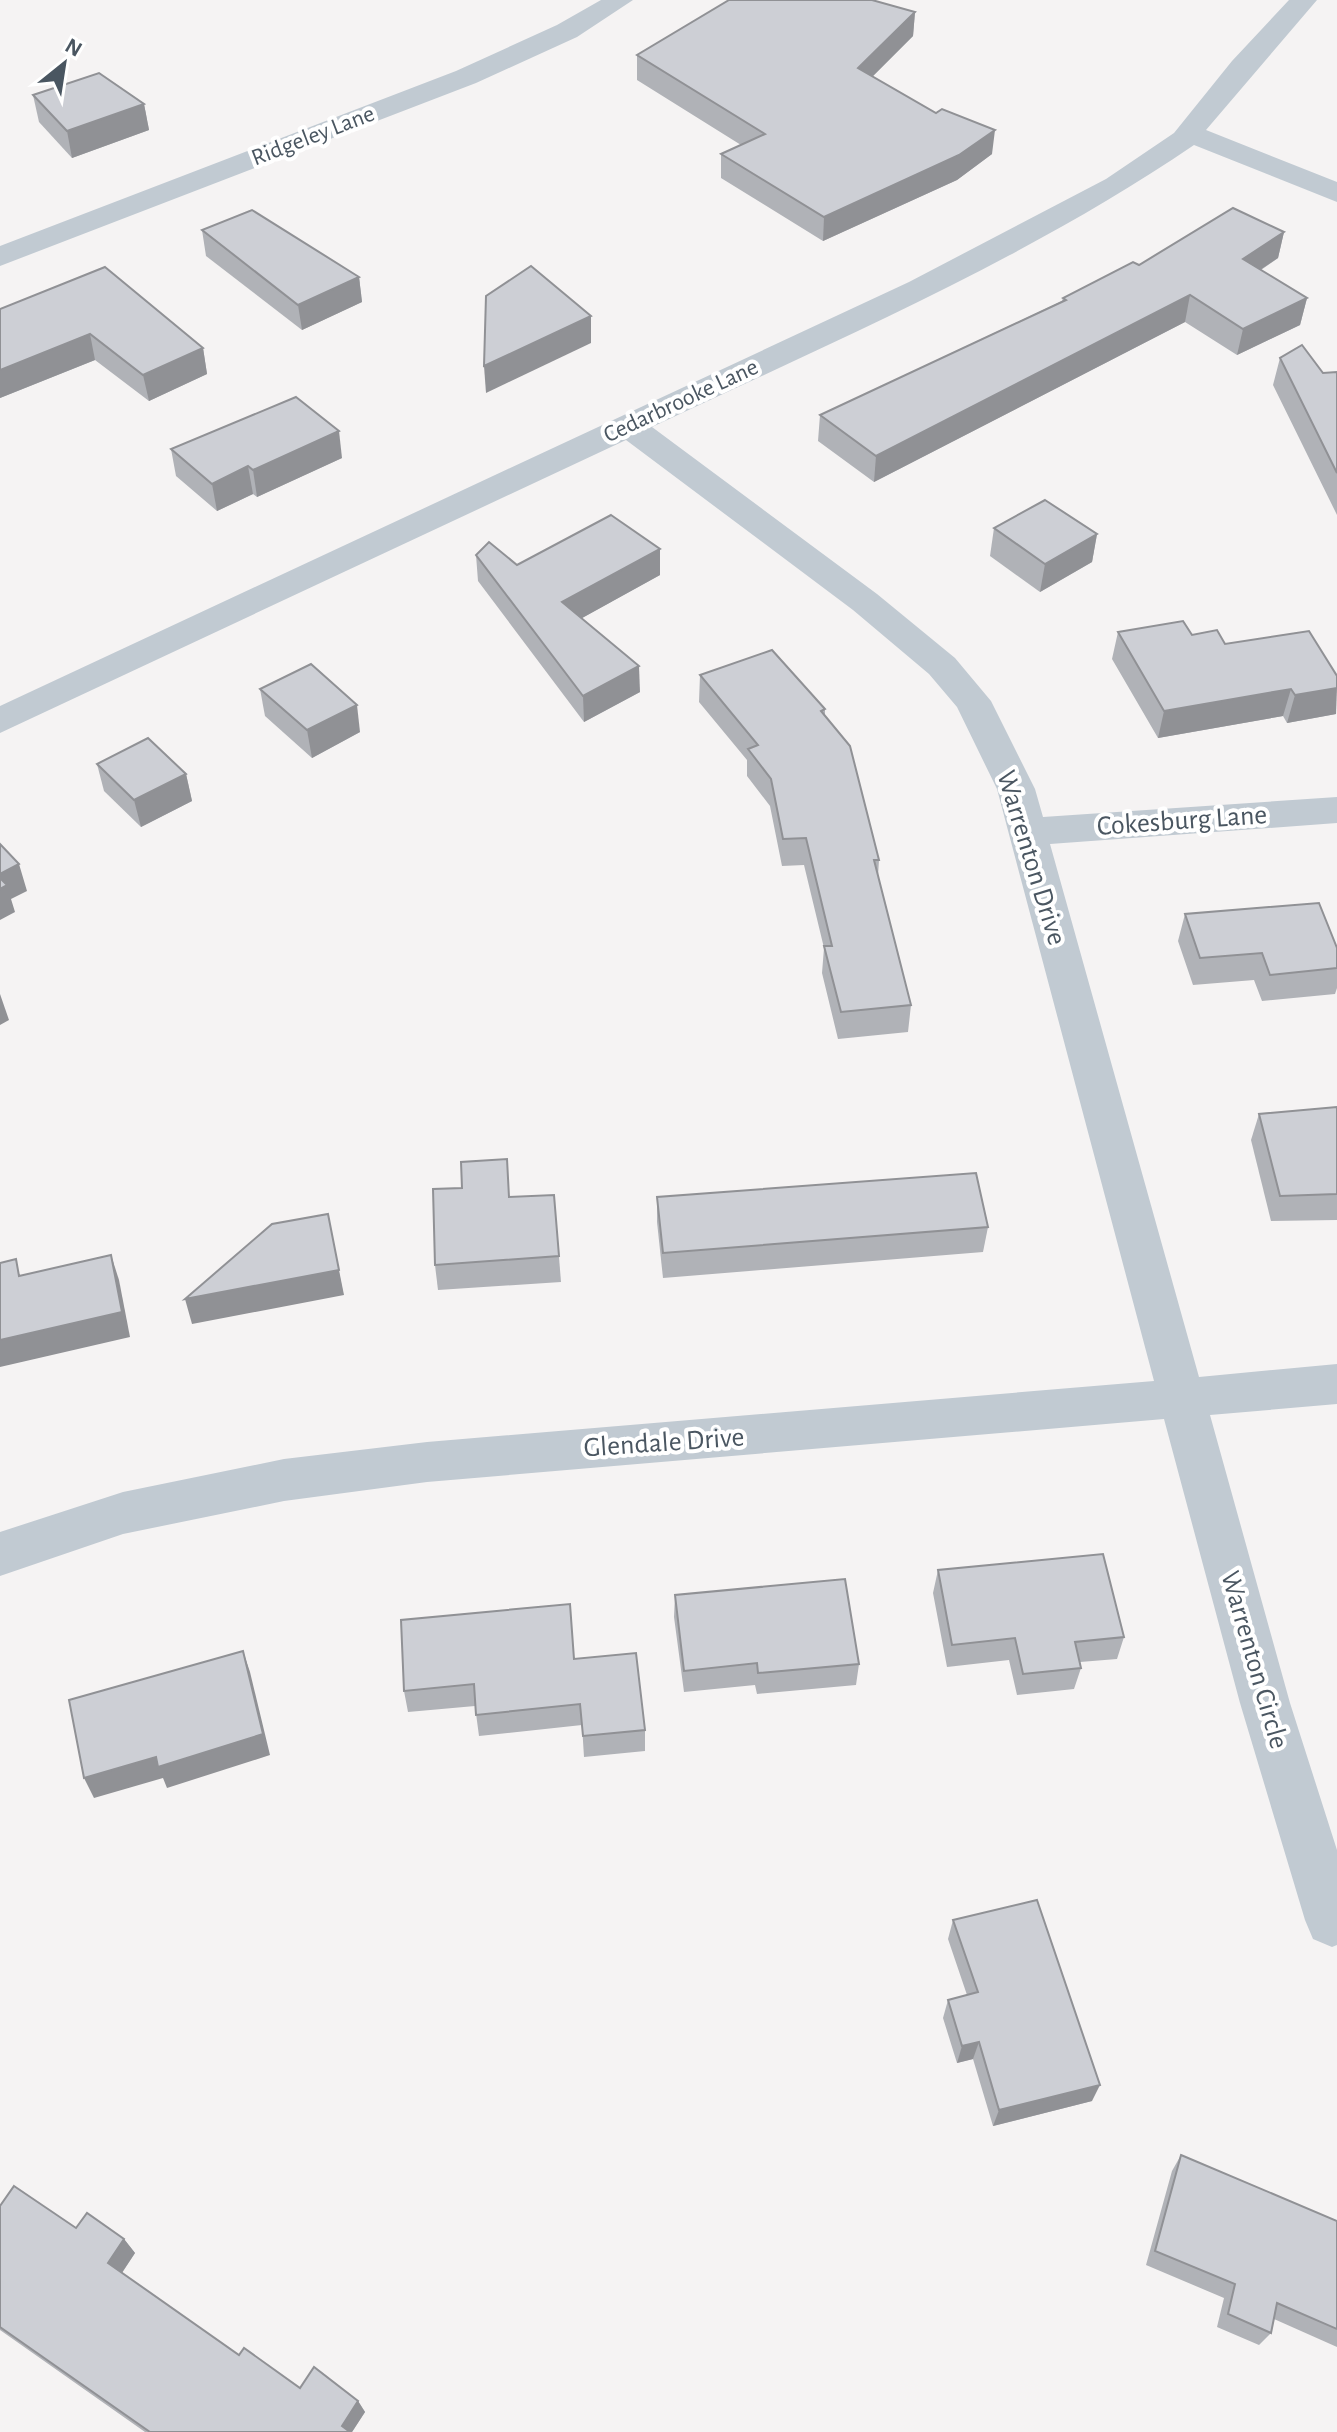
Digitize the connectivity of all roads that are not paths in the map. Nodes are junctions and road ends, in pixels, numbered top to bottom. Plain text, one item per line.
1 (620, 0) edge
2 (1304, 0) edge
3 (1189, 134) junction
4 (1337, 193) edge
5 (0, 257) edge
6 (629, 426) junction
7 (0, 721) edge
8 (1337, 810) edge
9 (1027, 832) junction
10 (1337, 1384) edge
11 (1181, 1398) junction
12 (0, 1554) edge
13 (1332, 1920) dead end

1 - 5 street, Ridgeley Lane
2 - 3 street, Cedarbrooke Lane
3 - 4 street
3 - 6 street, Cedarbrooke Lane
6 - 7 street, Cedarbrooke Lane
6 - 9 street, Warrenton Drive
8 - 9 street, Cokesburg Lane
9 - 11 street, Warrenton Drive
10 - 11 street, Glendale Drive
11 - 12 street, Glendale Drive
11 - 13 street, Warrenton Circle

